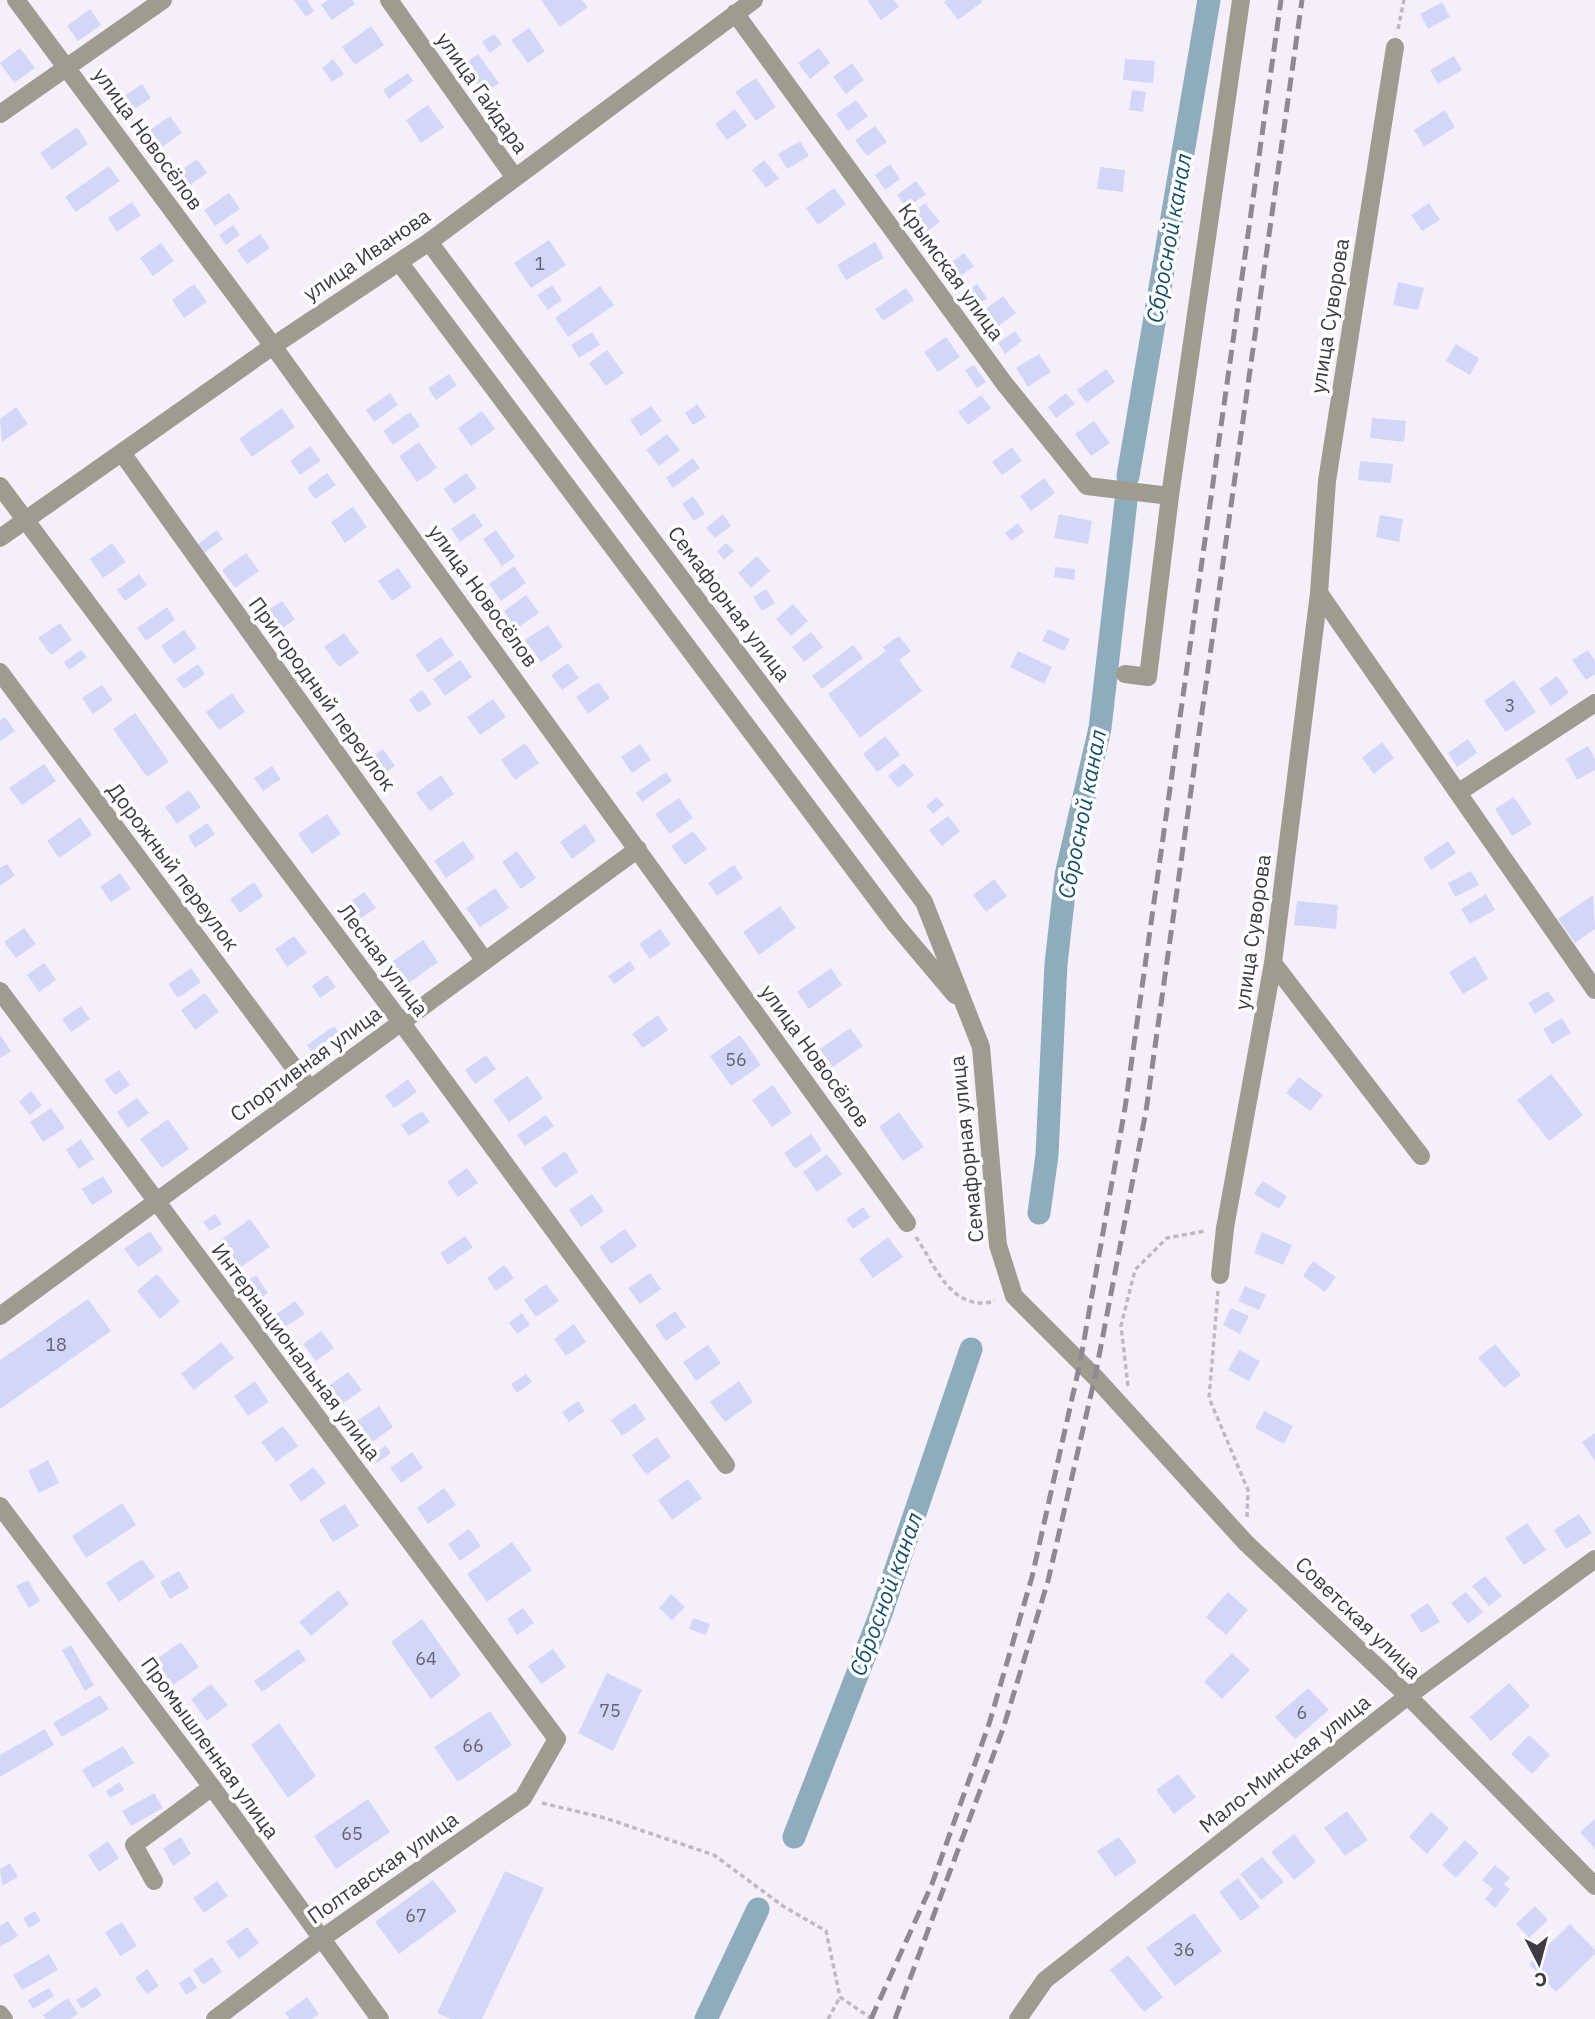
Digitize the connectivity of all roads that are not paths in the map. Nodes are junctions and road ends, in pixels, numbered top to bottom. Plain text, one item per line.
1 (16, 0) edge
2 (163, 0) edge
3 (388, 0) edge
4 (754, 0) edge
5 (1241, 0) edge
6 (735, 13) junction
7 (1395, 47) road end
8 (67, 68) junction
9 (0, 114) edge
10 (515, 178) junction
11 (429, 242) junction
12 (399, 262) junction
13 (272, 346) junction
14 (122, 453) junction
15 (0, 485) edge
16 (1170, 496) junction
17 (26, 520) junction
18 (0, 538) edge
19 (1319, 593) junction
20 (0, 672) edge
21 (1125, 674) dead end
22 (1595, 703) edge
23 (1459, 792) junction
24 (638, 849) junction
25 (924, 902) junction
26 (895, 925) junction
27 (485, 961) junction
28 (1273, 963) junction
29 (1595, 990) edge
30 (0, 991) edge
31 (966, 1008) junction
32 (401, 1022) junction
33 (310, 1089) junction
34 (1421, 1156) dead end
35 (156, 1202) junction
36 (907, 1223) road end
37 (1220, 1275) road end
38 (0, 1314) edge
39 (1095, 1377) joint
40 (726, 1465) dead end
41 (0, 1506) edge
42 (1595, 1559) edge
43 (1408, 1696) junction
44 (556, 1739) joint
45 (212, 1787) junction
46 (154, 1881) dead end
47 (1595, 1886) edge
48 (321, 1939) junction
49 (0, 2014) edge
50 (4, 2019) edge
51 (215, 2019) edge
52 (380, 2019) edge
53 (1018, 2019) edge

1 - 8 street, улица Новосёлов
2 - 8 street
3 - 10 street, улица Гайдара
4 - 6 street, улица Иванова
5 - 16 street
6 - 10 street, улица Иванова
6 - 16 street, Крымская улица
7 - 19 street, улица Суворова
8 - 9 street
8 - 13 street, улица Новосёлов
10 - 11 street, улица Иванова
11 - 12 street, улица Иванова
11 - 25 street, Семафорная улица
12 - 13 street, улица Иванова
12 - 26 street, Семафорная улица
13 - 14 street, улица Иванова
13 - 24 street, улица Новосёлов
14 - 17 street, улица Иванова
14 - 27 street, Пригородный переулок
15 - 17 street, Лесная улица
16 - 21 street
17 - 18 street, улица Иванова
17 - 32 street, Лесная улица
19 - 23 street
19 - 28 street, улица Суворова
20 - 33 street, Дорожный переулок
22 - 23 street
23 - 29 street
24 - 27 street, Спортивная улица
24 - 36 street, улица Новосёлов
25 - 26 street
25 - 31 street, Семафорная улица
26 - 31 street, Семафорная улица
27 - 32 street, Спортивная улица
28 - 34 street
28 - 37 street, улица Суворова
30 - 35 street, Интернациональная улица
31 - 39 street, Семафорная улица
32 - 33 street, Спортивная улица
32 - 40 street, Лесная улица
33 - 35 street, Спортивная улица
35 - 38 street, Спортивная улица
35 - 44 street, Интернациональная улица
39 - 43 street, Советская улица
41 - 45 street, Промышленная улица
42 - 43 street, Мало-Минская улица
43 - 47 street, Советская улица
43 - 53 street, Мало-Минская улица
44 - 48 street, Полтавская улица
45 - 46 street
45 - 48 street, Промышленная улица
48 - 51 street, Полтавская улица
48 - 52 street, Промышленная улица
49 - 50 street

